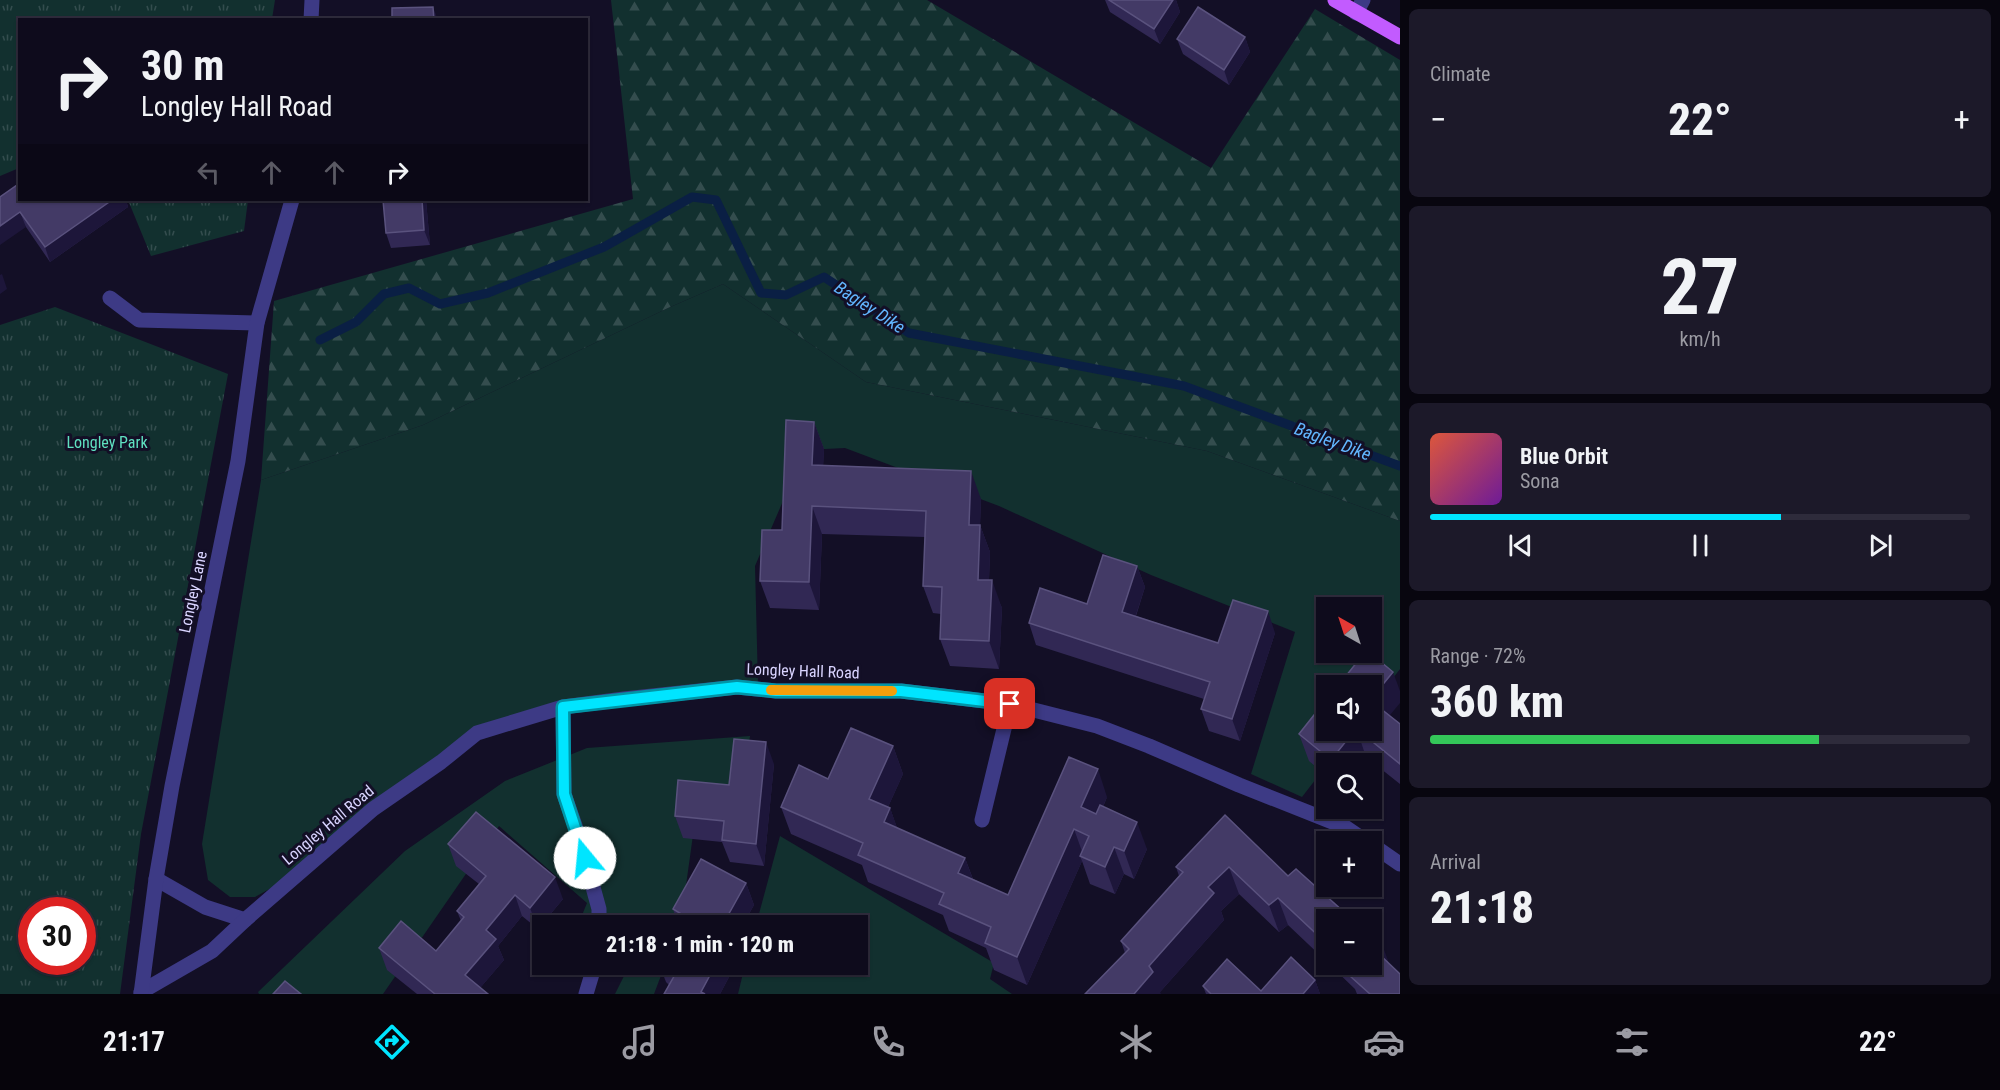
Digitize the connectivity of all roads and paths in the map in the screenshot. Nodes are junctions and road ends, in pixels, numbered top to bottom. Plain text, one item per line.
1 (312, 0) edge
2 (1335, 0) edge
3 (1359, 6) edge
4 (311, 18) edge
5 (1400, 37) edge
6 (292, 201) edge
7 (110, 298) dead end
8 (257, 323) junction
9 (1010, 704) junction
10 (563, 707) junction
11 (982, 820) dead end
12 (1351, 831) edge
13 (1382, 852) edge
14 (1400, 864) edge
15 (156, 879) junction
16 (599, 915) edge
17 (245, 920) junction
18 (592, 975) edge
19 (141, 993) edge
20 (586, 994) edge

1 - 4 street
2 - 3 main road
3 - 5 main road
6 - 8 street, Longley Lane
7 - 8 street
8 - 15 street, Longley Lane
9 - 10 street, Longley Hall Road
9 - 11 street
9 - 12 street, Longley Hall Road
10 - 16 street
10 - 17 street, Longley Hall Road
13 - 14 street
15 - 17 street
15 - 19 street, Longley Lane
17 - 19 street, Longley Hall Road
18 - 20 street

